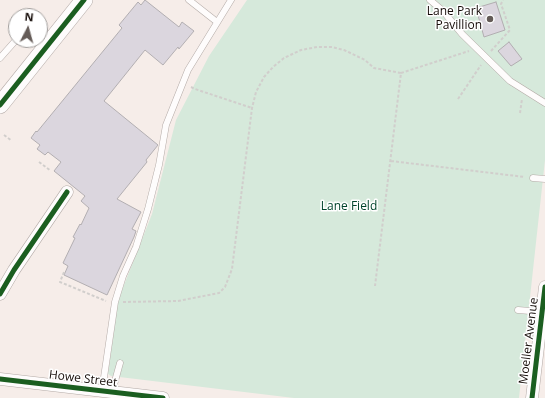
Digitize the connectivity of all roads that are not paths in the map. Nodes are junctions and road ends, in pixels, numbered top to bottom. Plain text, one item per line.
1 (84, 0) edge
2 (189, 0) edge
3 (231, 0) edge
4 (430, 0) edge
5 (218, 22) junction
6 (9, 48) edge
7 (0, 58) edge
8 (545, 103) edge
9 (0, 105) edge
10 (533, 178) road end
11 (545, 180) edge
12 (67, 192) dead end
13 (545, 287) edge
14 (0, 294) edge
15 (518, 310) dead end
16 (542, 312) junction
17 (120, 363) dead end
18 (0, 379) edge
19 (113, 393) edge
20 (163, 398) edge
21 (532, 398) edge

1 - 9 main road
2 - 5 lane
3 - 5 lane
4 - 8 lane
5 - 19 lane
6 - 7 lane
10 - 11 lane
12 - 14 street
13 - 16 street, Moeller Avenue
15 - 16 lane
16 - 21 street, Moeller Avenue
17 - 19 lane
18 - 19 street, Howe Street
19 - 20 street, Howe Street

